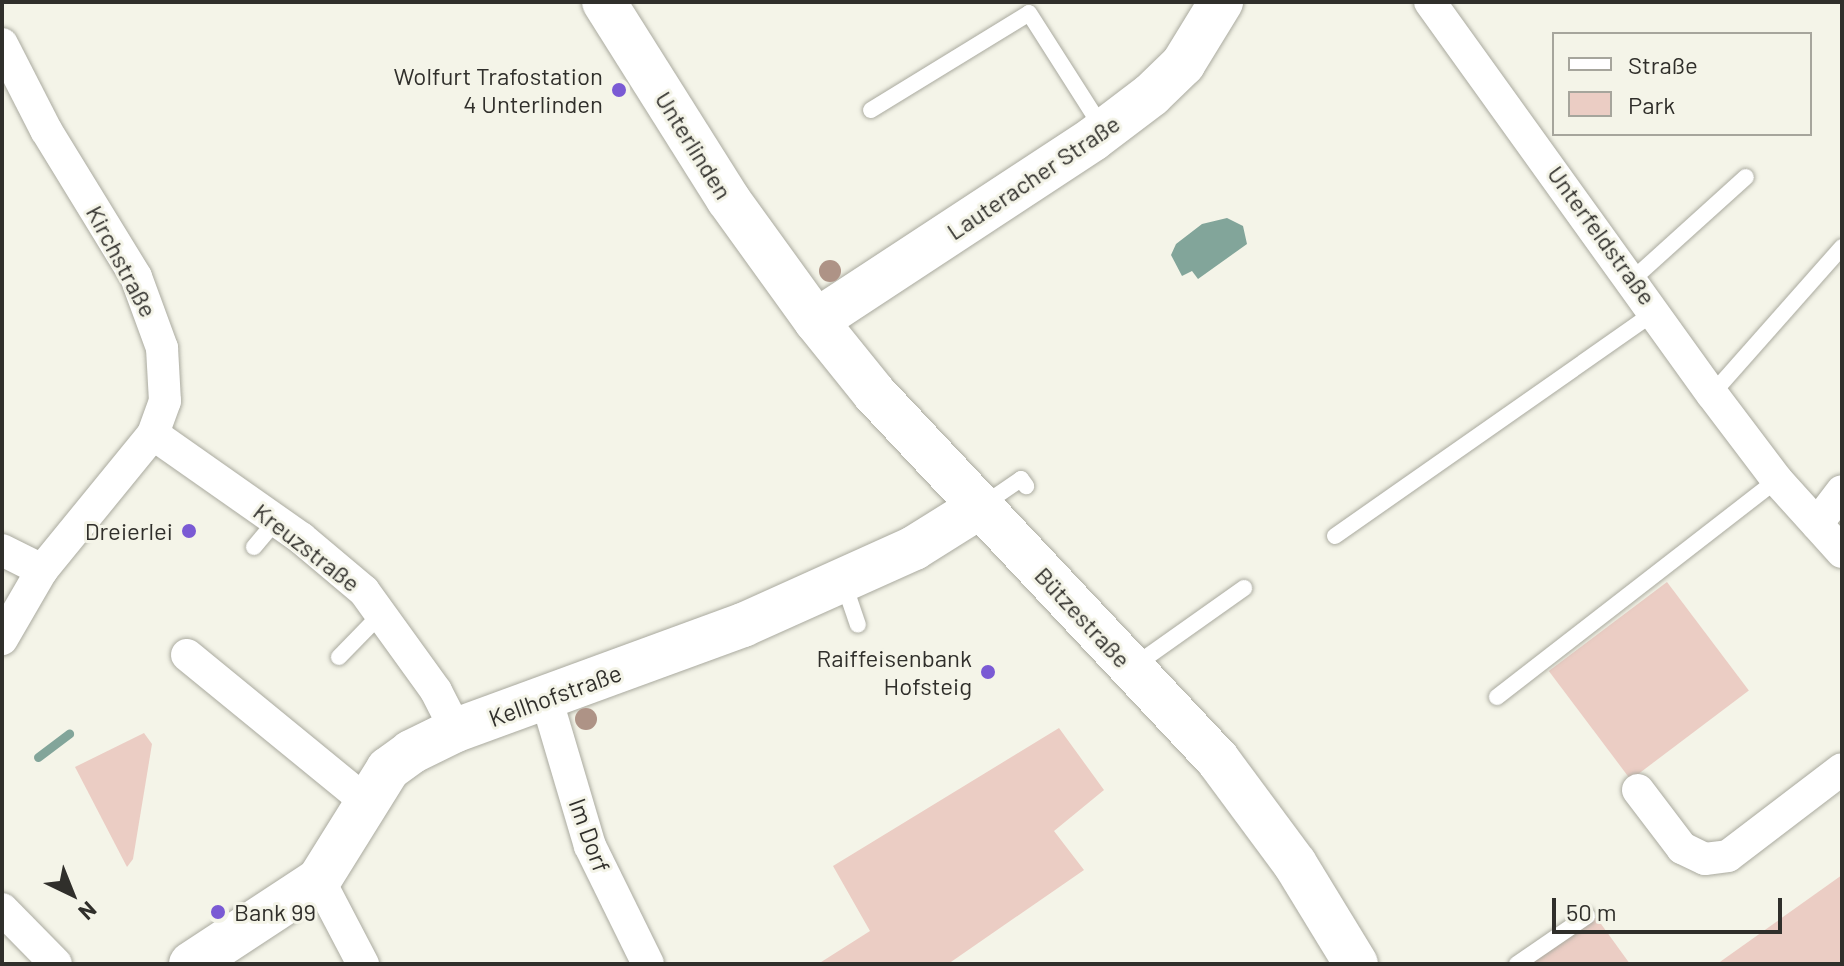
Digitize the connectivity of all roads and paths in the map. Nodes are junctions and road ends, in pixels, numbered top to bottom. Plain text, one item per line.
1 (604, 2) edge
2 (1221, 2) edge
3 (1430, 2) edge
4 (2, 44) edge
5 (871, 110) dead end
6 (1104, 131) junction
7 (1746, 177) dead end
8 (1842, 247) edge
9 (1633, 279) junction
10 (789, 286) joint
11 (1656, 311) junction
12 (816, 321) junction
13 (1712, 394) junction
14 (153, 434) junction
15 (1777, 480) junction
16 (1026, 486) dead end
17 (1842, 491) edge
18 (981, 506) junction
19 (276, 521) junction
20 (1817, 524) junction
21 (1335, 536) dead end
22 (254, 547) dead end
23 (2, 550) edge
24 (1842, 552) edge
25 (42, 570) junction
26 (842, 580) junction
27 (1244, 588) dead end
28 (381, 614) junction
29 (858, 625) dead end
30 (2, 639) edge
31 (187, 655) dead end
32 (339, 657) dead end
33 (1131, 668) junction
34 (1497, 697) dead end
35 (547, 701) junction
36 (456, 730) junction
37 (1842, 769) edge
38 (1638, 790) dead end
39 (353, 791) dead end
40 (319, 880) junction
41 (2, 909) edge
42 (1587, 916) dead end
43 (56, 964) edge
44 (191, 964) edge
45 (363, 964) edge
46 (648, 964) edge
47 (1356, 964) edge
48 (1517, 964) edge

1 - 10 street, Unterlinden
2 - 6 street, Lauteracher Straße
3 - 9 street, Unterfeldstraße
4 - 14 street, Kirchstraße
5 - 6 lane
6 - 12 street, Lauteracher Straße
7 - 9 lane
8 - 13 lane
9 - 11 street, Unterfeldstraße
10 - 12 street, Bützestraße
11 - 13 street, Unterfeldstraße
11 - 21 lane
12 - 18 street, Bützestraße
13 - 15 street, Unterfeldstraße
14 - 19 street, Kreuzstraße
14 - 25 street, Kirchstraße
15 - 20 street, Unterfeldstraße
15 - 34 lane
16 - 18 lane
17 - 20 street
18 - 26 street, Kellhofstraße
18 - 33 street, Bützestraße
19 - 22 lane
19 - 28 street, Kreuzstraße
20 - 24 street, Unterfeldstraße
23 - 25 street
25 - 30 street, Kirchstraße
26 - 29 lane
26 - 35 street, Kellhofstraße
27 - 33 lane
28 - 32 lane
28 - 36 street, Kreuzstraße
31 - 39 street
33 - 47 street, Bützestraße
35 - 36 street, Kellhofstraße
35 - 46 street, Im Dorf
36 - 40 street, Kellhofstraße
37 - 38 street
40 - 44 street, Kellhofstraße
40 - 45 street
41 - 43 street
42 - 48 lane

